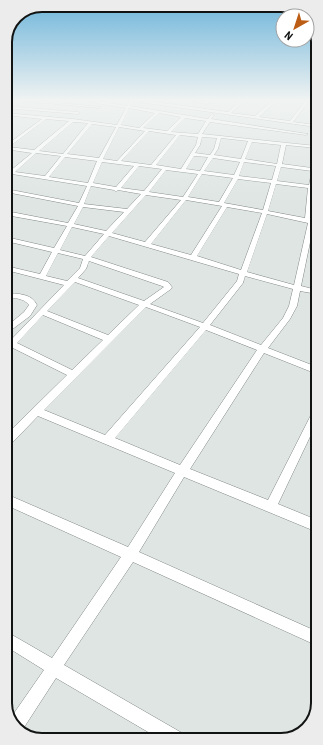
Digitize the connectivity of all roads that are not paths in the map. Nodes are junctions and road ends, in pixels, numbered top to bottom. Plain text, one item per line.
1 (179, 134) edge
2 (306, 134) edge
3 (23, 135) edge
4 (55, 135) edge
5 (79, 135) edge
6 (113, 135) edge
7 (144, 135) edge
8 (195, 135) edge
9 (200, 135) junction
10 (231, 135) edge
11 (265, 135) edge
12 (219, 137) junction
13 (229, 138) junction
14 (251, 140) junction
15 (262, 141) junction
16 (12, 143) edge
17 (284, 143) junction
18 (303, 145) junction
19 (311, 146) edge
20 (12, 149) edge
21 (38, 151) junction
22 (64, 154) junction
23 (192, 154) junction
24 (210, 157) junction
25 (100, 160) junction
26 (243, 161) junction
27 (118, 162) junction
28 (138, 164) junction
29 (278, 166) junction
30 (152, 167) junction
31 (165, 168) junction
32 (12, 170) edge
33 (183, 170) junction
34 (311, 170) edge
35 (199, 173) junction
36 (12, 175) edge
37 (236, 177) junction
38 (46, 178) junction
39 (272, 182) junction
40 (90, 186) junction
41 (311, 186) edge
42 (116, 190) junction
43 (12, 191) edge
44 (144, 194) junction
45 (184, 199) junction
46 (81, 205) junction
47 (223, 205) junction
48 (127, 211) junction
49 (264, 213) junction
50 (12, 214) edge
51 (311, 221) edge
52 (70, 224) junction
53 (311, 225) edge
54 (106, 234) junction
55 (12, 240) edge
56 (147, 244) junction
57 (56, 250) junction
58 (193, 257) junction
59 (87, 258) junction
60 (12, 270) edge
61 (243, 274) junction
62 (42, 277) junction
63 (72, 281) junction
64 (297, 288) junction
65 (311, 291) edge
66 (12, 296) edge
67 (146, 304) junction
68 (42, 312) junction
69 (12, 326) edge
70 (205, 326) junction
71 (109, 339) junction
72 (12, 344) edge
73 (12, 348) edge
74 (262, 349) junction
75 (311, 369) edge
76 (74, 375) junction
77 (36, 412) junction
78 (311, 424) edge
79 (12, 436) edge
80 (107, 440) junction
81 (182, 471) junction
82 (12, 502) edge
83 (271, 507) junction
84 (311, 523) edge
85 (130, 555) junction
86 (311, 636) edge
87 (12, 642) edge
88 (55, 667) junction
89 (18, 722) edge
90 (166, 733) edge

1 - 30 street
2 - 18 street
3 - 16 street
4 - 21 street
5 - 22 street
6 - 25 street
7 - 27 street
8 - 9 street
9 - 12 street
9 - 23 street
10 - 13 street
11 - 15 street
12 - 13 street
12 - 24 street
13 - 14 street
14 - 15 street
14 - 26 street
15 - 17 street
17 - 18 street
17 - 29 street
18 - 19 street
20 - 21 street
21 - 22 street
21 - 32 street
22 - 25 street
22 - 38 street
23 - 24 street
23 - 33 street
24 - 26 street
24 - 35 street
25 - 27 street
25 - 40 street
26 - 29 street
26 - 37 street
27 - 28 street
28 - 30 street
28 - 42 street
29 - 34 street
29 - 39 street
30 - 31 street
31 - 33 street
31 - 44 street
33 - 35 street
35 - 37 street
35 - 45 street
36 - 38 street
37 - 39 street
37 - 47 street
38 - 40 street
39 - 41 street
39 - 49 street
40 - 42 street
40 - 46 street
42 - 44 street
43 - 46 street
44 - 45 street
44 - 48 street
45 - 47 street
45 - 56 street
46 - 48 street
46 - 52 street
47 - 49 street
47 - 58 street
48 - 54 street
49 - 51 street
49 - 61 street
50 - 52 street
52 - 54 street
52 - 57 street
53 - 64 street
54 - 56 street
54 - 59 street
55 - 57 street
56 - 58 street
57 - 59 street
57 - 62 street
58 - 61 street
59 - 63 street
59 - 67 street
60 - 62 street
61 - 64 street
61 - 70 street
62 - 63 street
63 - 67 street
63 - 68 street
64 - 65 street
64 - 74 street
66 - 69 street
67 - 70 street
67 - 71 street
68 - 71 street
68 - 72 street
70 - 74 street
70 - 80 street
71 - 76 street
73 - 76 street
74 - 75 street
74 - 81 street
76 - 77 street
77 - 79 street
77 - 80 street
78 - 83 street
80 - 81 street
81 - 83 street
81 - 85 street
82 - 85 street
83 - 84 street
85 - 86 street
85 - 88 street
87 - 88 street
88 - 89 street
88 - 90 street

